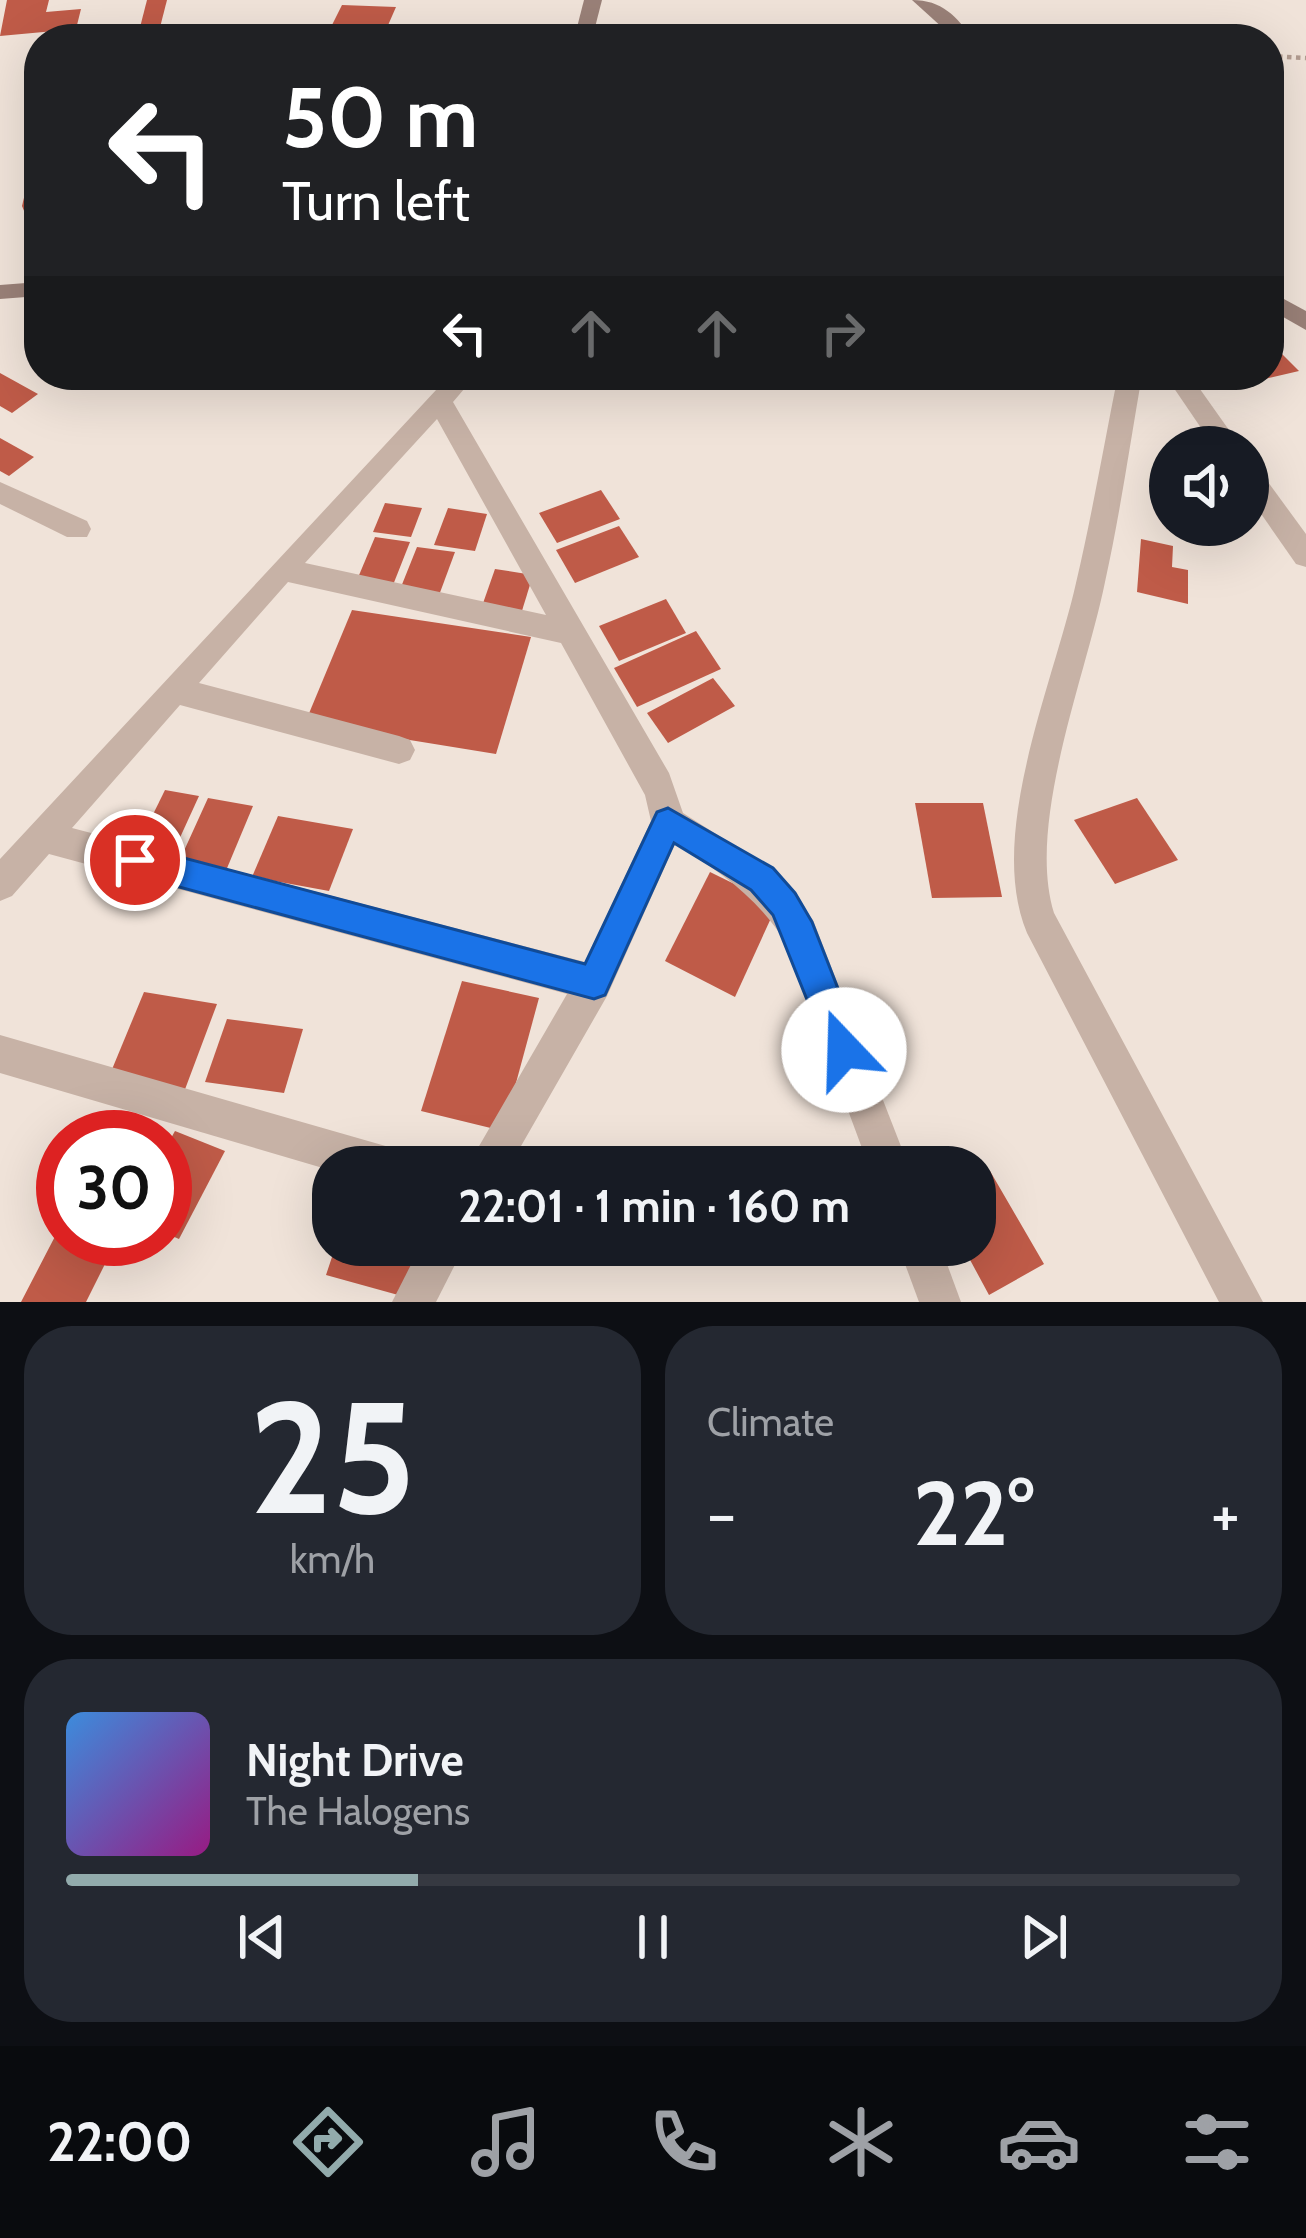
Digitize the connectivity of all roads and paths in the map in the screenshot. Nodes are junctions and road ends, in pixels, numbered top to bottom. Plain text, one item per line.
1 (921, 0) edge
2 (952, 24) edge
3 (452, 390) edge
4 (1127, 390) edge
5 (1188, 390) edge
6 (441, 404) junction
7 (1213, 426) edge
8 (0, 492) edge
9 (1269, 504) edge
10 (77, 530) dead end
11 (1306, 556) edge
12 (282, 569) junction
13 (568, 632) junction
14 (175, 690) junction
15 (399, 750) dead end
16 (668, 823) junction
17 (43, 836) junction
18 (0, 884) edge
19 (594, 983) junction
20 (0, 1054) edge
21 (317, 1146) edge
22 (499, 1146) edge
23 (881, 1146) edge
24 (433, 1266) edge
25 (927, 1266) edge
26 (413, 1302) edge
27 (940, 1302) edge
28 (1242, 1302) edge

1 - 2 main road
3 - 6 street
4 - 28 street
5 - 7 street
6 - 12 street
6 - 13 street
8 - 10 street
9 - 11 street
12 - 13 street
12 - 14 street
13 - 16 street
14 - 15 street
14 - 17 street
16 - 19 street
16 - 23 street
17 - 18 street
17 - 19 street
19 - 22 street
20 - 21 street
24 - 26 street
25 - 27 street

